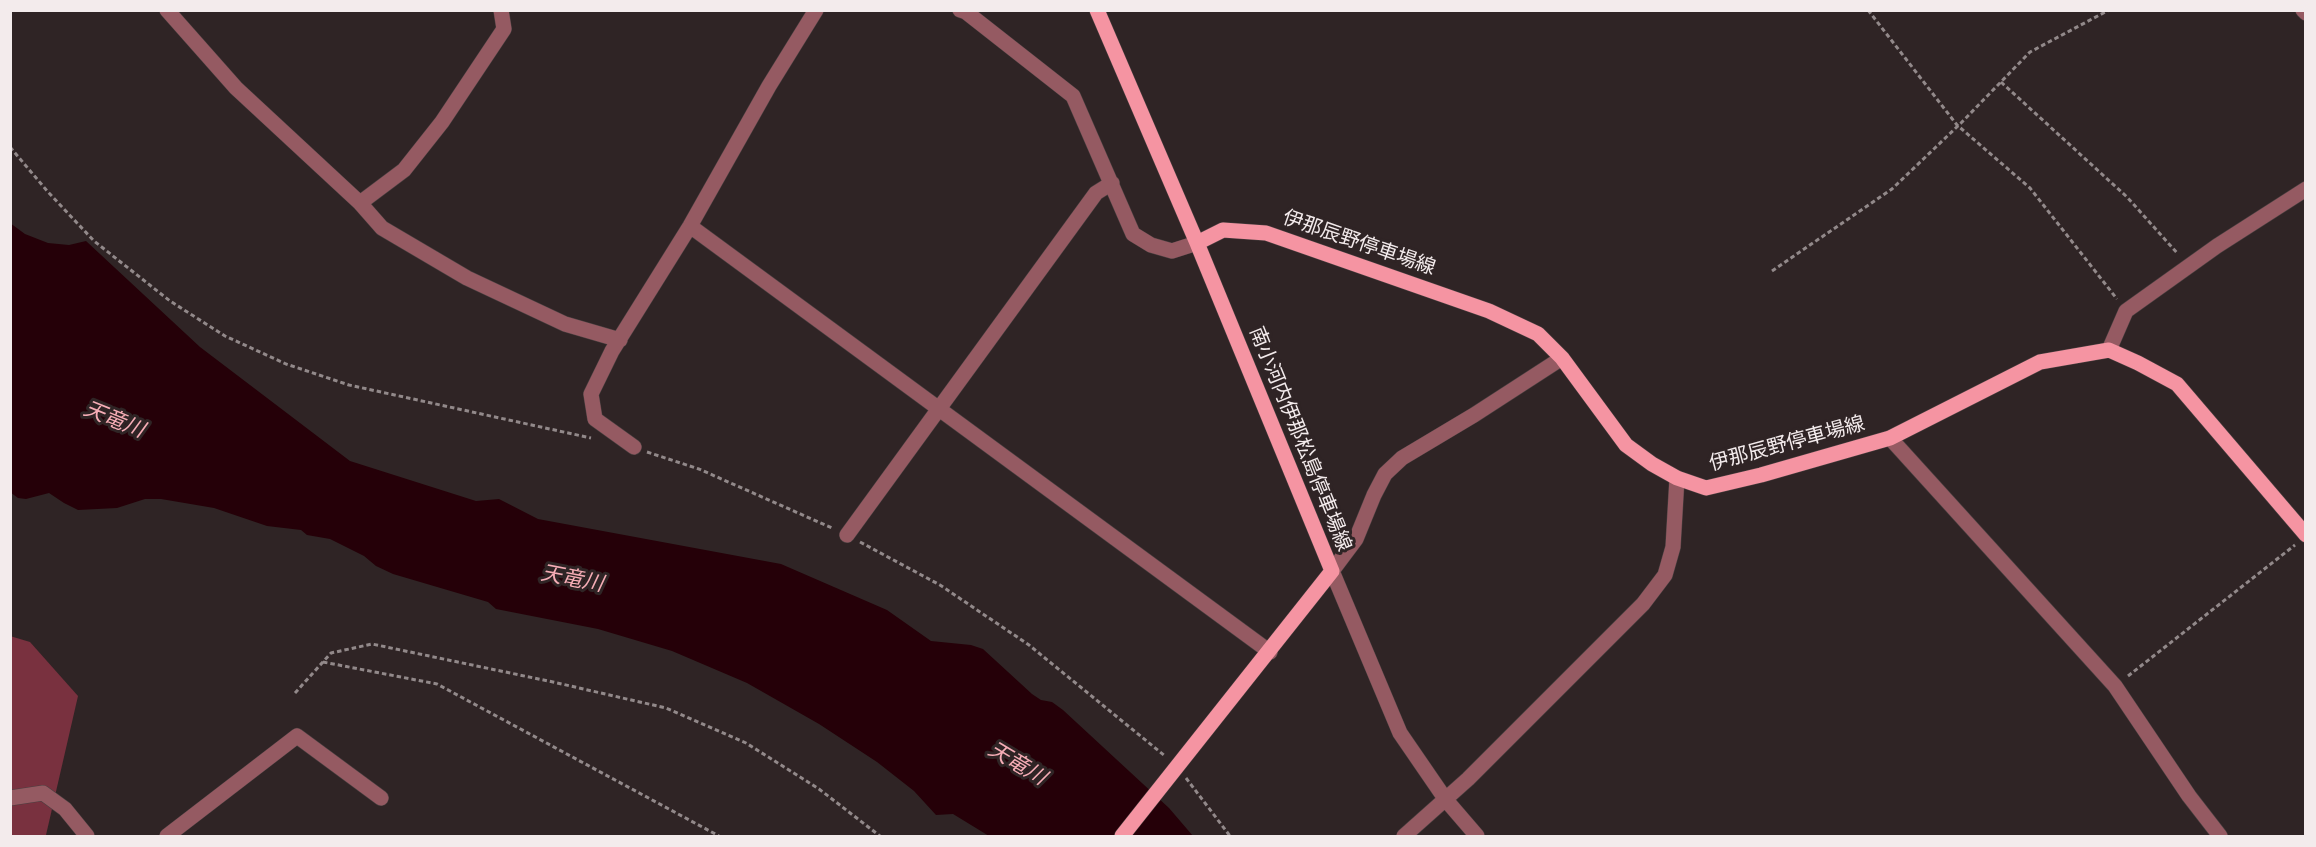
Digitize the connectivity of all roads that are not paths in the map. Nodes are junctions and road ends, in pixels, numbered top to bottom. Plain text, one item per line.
1 (167, 10) edge
2 (501, 10) edge
3 (816, 10) edge
4 (960, 10) edge
5 (1096, 10) edge
6 (1112, 183) junction
7 (2306, 189) edge
8 (360, 203) junction
9 (690, 226) junction
10 (1197, 243) junction
11 (620, 340) junction
12 (2109, 350) junction
13 (1562, 358) junction
14 (940, 409) junction
15 (1890, 438) junction
16 (634, 447) road end
17 (1677, 478) junction
18 (847, 535) road end
19 (2301, 540) edge
20 (1332, 571) junction
21 (1270, 652) junction
22 (11, 796) edge
23 (381, 798) dead end
24 (1446, 800) junction
25 (87, 837) edge
26 (167, 837) edge
27 (1122, 837) edge
28 (1404, 837) edge
29 (1477, 837) edge
30 (2220, 837) edge

1 - 8 street
2 - 8 street
3 - 9 street
4 - 6 street
5 - 10 main road
6 - 10 street
6 - 14 street
7 - 12 street
8 - 11 street
9 - 11 street
9 - 14 street
10 - 13 main road, 伊那辰野停車場線
10 - 20 main road, 南小河内伊那松島停車場線
11 - 16 street
12 - 15 main road, 伊那辰野停車場線
12 - 19 main road
13 - 17 main road, 伊那辰野停車場線
13 - 20 street
14 - 18 street
14 - 21 street
15 - 17 main road, 伊那辰野停車場線
15 - 30 street
17 - 24 street
20 - 21 main road, 南小河内伊那松島停車場線
20 - 24 street
21 - 27 main road, 南小河内伊那松島停車場線
22 - 25 street
23 - 26 street
24 - 28 street
24 - 29 street

